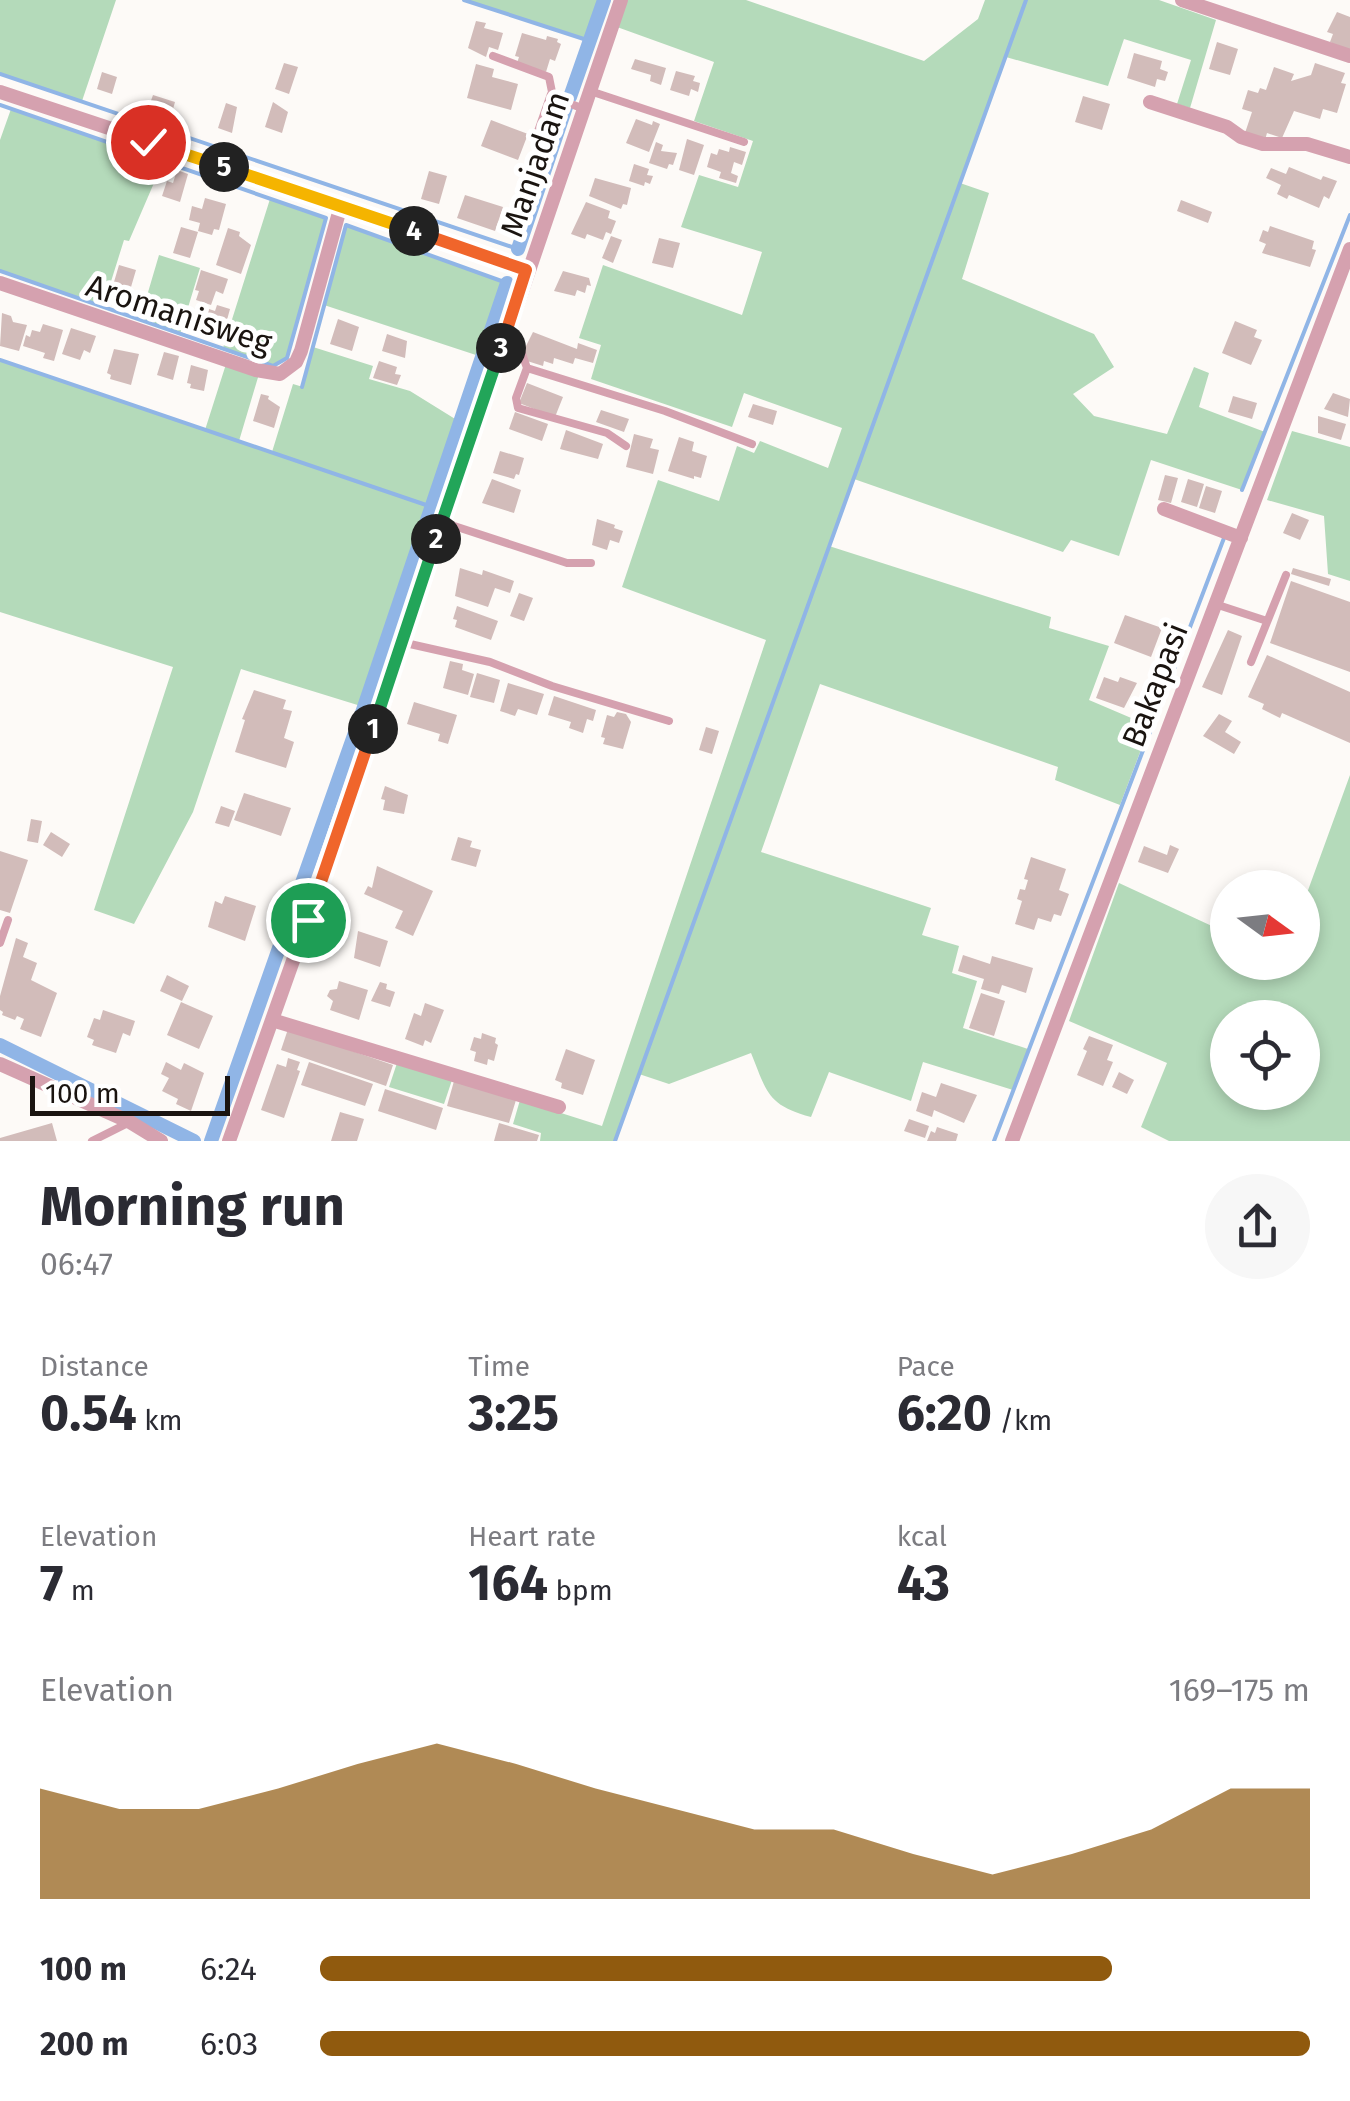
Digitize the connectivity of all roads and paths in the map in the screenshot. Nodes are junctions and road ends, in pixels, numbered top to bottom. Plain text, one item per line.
1 (620, 0) edge
2 (1182, 0) edge
3 (493, 56) dead end
4 (1350, 56) edge
5 (590, 91) junction
6 (0, 92) edge
7 (551, 94) junction
8 (1150, 102) dead end
9 (584, 109) junction
10 (537, 134) dead end
11 (744, 142) dead end
12 (1350, 157) edge
13 (341, 204) junction
14 (1350, 249) edge
15 (526, 270) junction
16 (1344, 280) edge
17 (0, 283) edge
18 (505, 336) junction
19 (527, 368) junction
20 (752, 444) dead end
21 (626, 446) dead end
22 (1164, 509) dead end
23 (442, 522) junction
24 (1240, 538) junction
25 (592, 563) dead end
26 (1286, 575) dead end
27 (1215, 604) junction
28 (1267, 621) junction
29 (401, 642) junction
30 (1252, 662) dead end
31 (669, 721) dead end
32 (8, 920) dead end
33 (0, 943) edge
34 (272, 1020) junction
35 (0, 1064) edge
36 (559, 1107) dead end
37 (130, 1122) junction
38 (92, 1141) edge
39 (161, 1141) edge
40 (230, 1141) edge
41 (1012, 1141) edge

1 - 5 street, Manjadam
2 - 4 street
3 - 7 lane
5 - 9 street, Manjadam
5 - 11 lane
6 - 13 street
7 - 9 lane
7 - 10 lane
8 - 12 street
9 - 15 street, Manjadam
13 - 15 street
13 - 17 street, Aromanisweg
14 - 16 street, Bakapasi
15 - 18 street, Manjadam
16 - 24 street, Bakapasi
18 - 19 lane
18 - 23 street, Manjadam
19 - 20 lane
19 - 21 lane
22 - 24 street
23 - 25 lane
23 - 29 street, Manjadam
24 - 27 street, Bakapasi
26 - 28 lane
27 - 28 lane
27 - 41 street, Bakapasi
28 - 30 lane
29 - 31 lane
29 - 34 street, Manjadam
32 - 33 lane
34 - 36 street
34 - 40 street, Manjadam
35 - 37 street
37 - 38 lane
37 - 39 street

